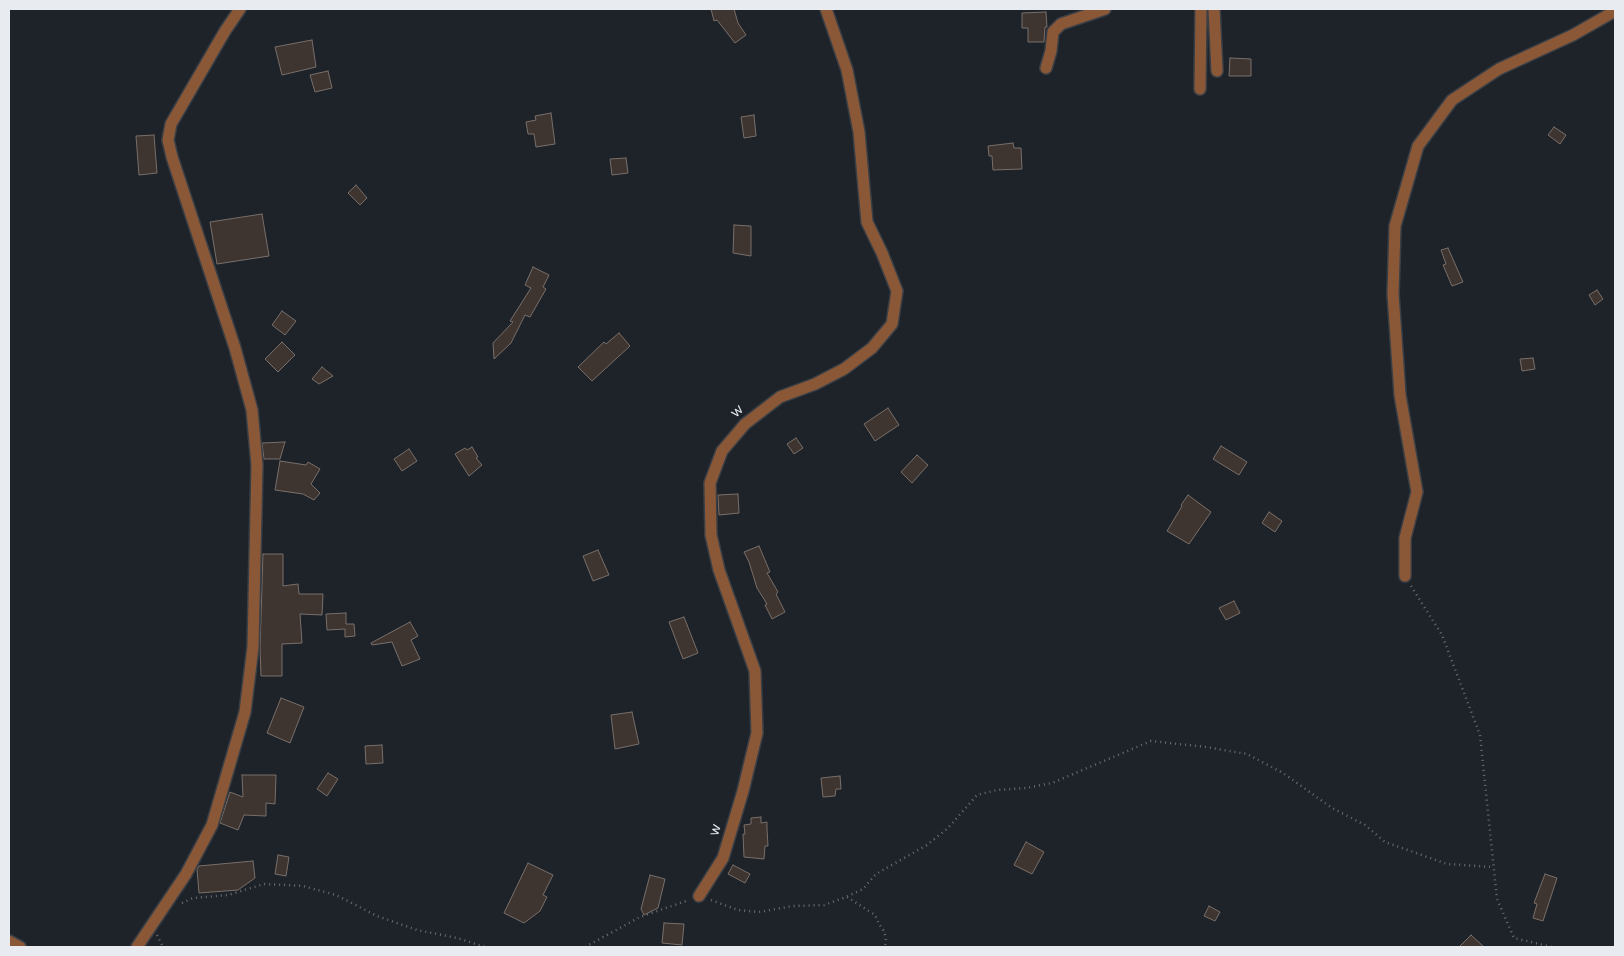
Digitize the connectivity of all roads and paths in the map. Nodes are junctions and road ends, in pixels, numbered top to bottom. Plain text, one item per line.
1 (240, 9) edge
2 (826, 9) edge
3 (1105, 9) edge
4 (1201, 9) edge
5 (1214, 9) edge
6 (1615, 11) edge
7 (1046, 68) dead end
8 (1217, 71) dead end
9 (1200, 89) dead end
10 (1404, 576) joint
11 (1493, 867) junction
12 (699, 896) junction
13 (846, 897) junction
14 (162, 910) junction
15 (9, 941) edge
16 (20, 947) edge
17 (137, 947) edge
18 (485, 947) edge
19 (585, 947) edge
20 (885, 947) edge
21 (1552, 947) edge

1 - 14 street
2 - 12 street, w
3 - 7 street
4 - 9 street
5 - 8 street
6 - 10 street
10 - 11 path
11 - 13 path
11 - 21 path
12 - 13 path
12 - 19 path
13 - 20 path
14 - 17 street
14 - 18 path
15 - 16 street

